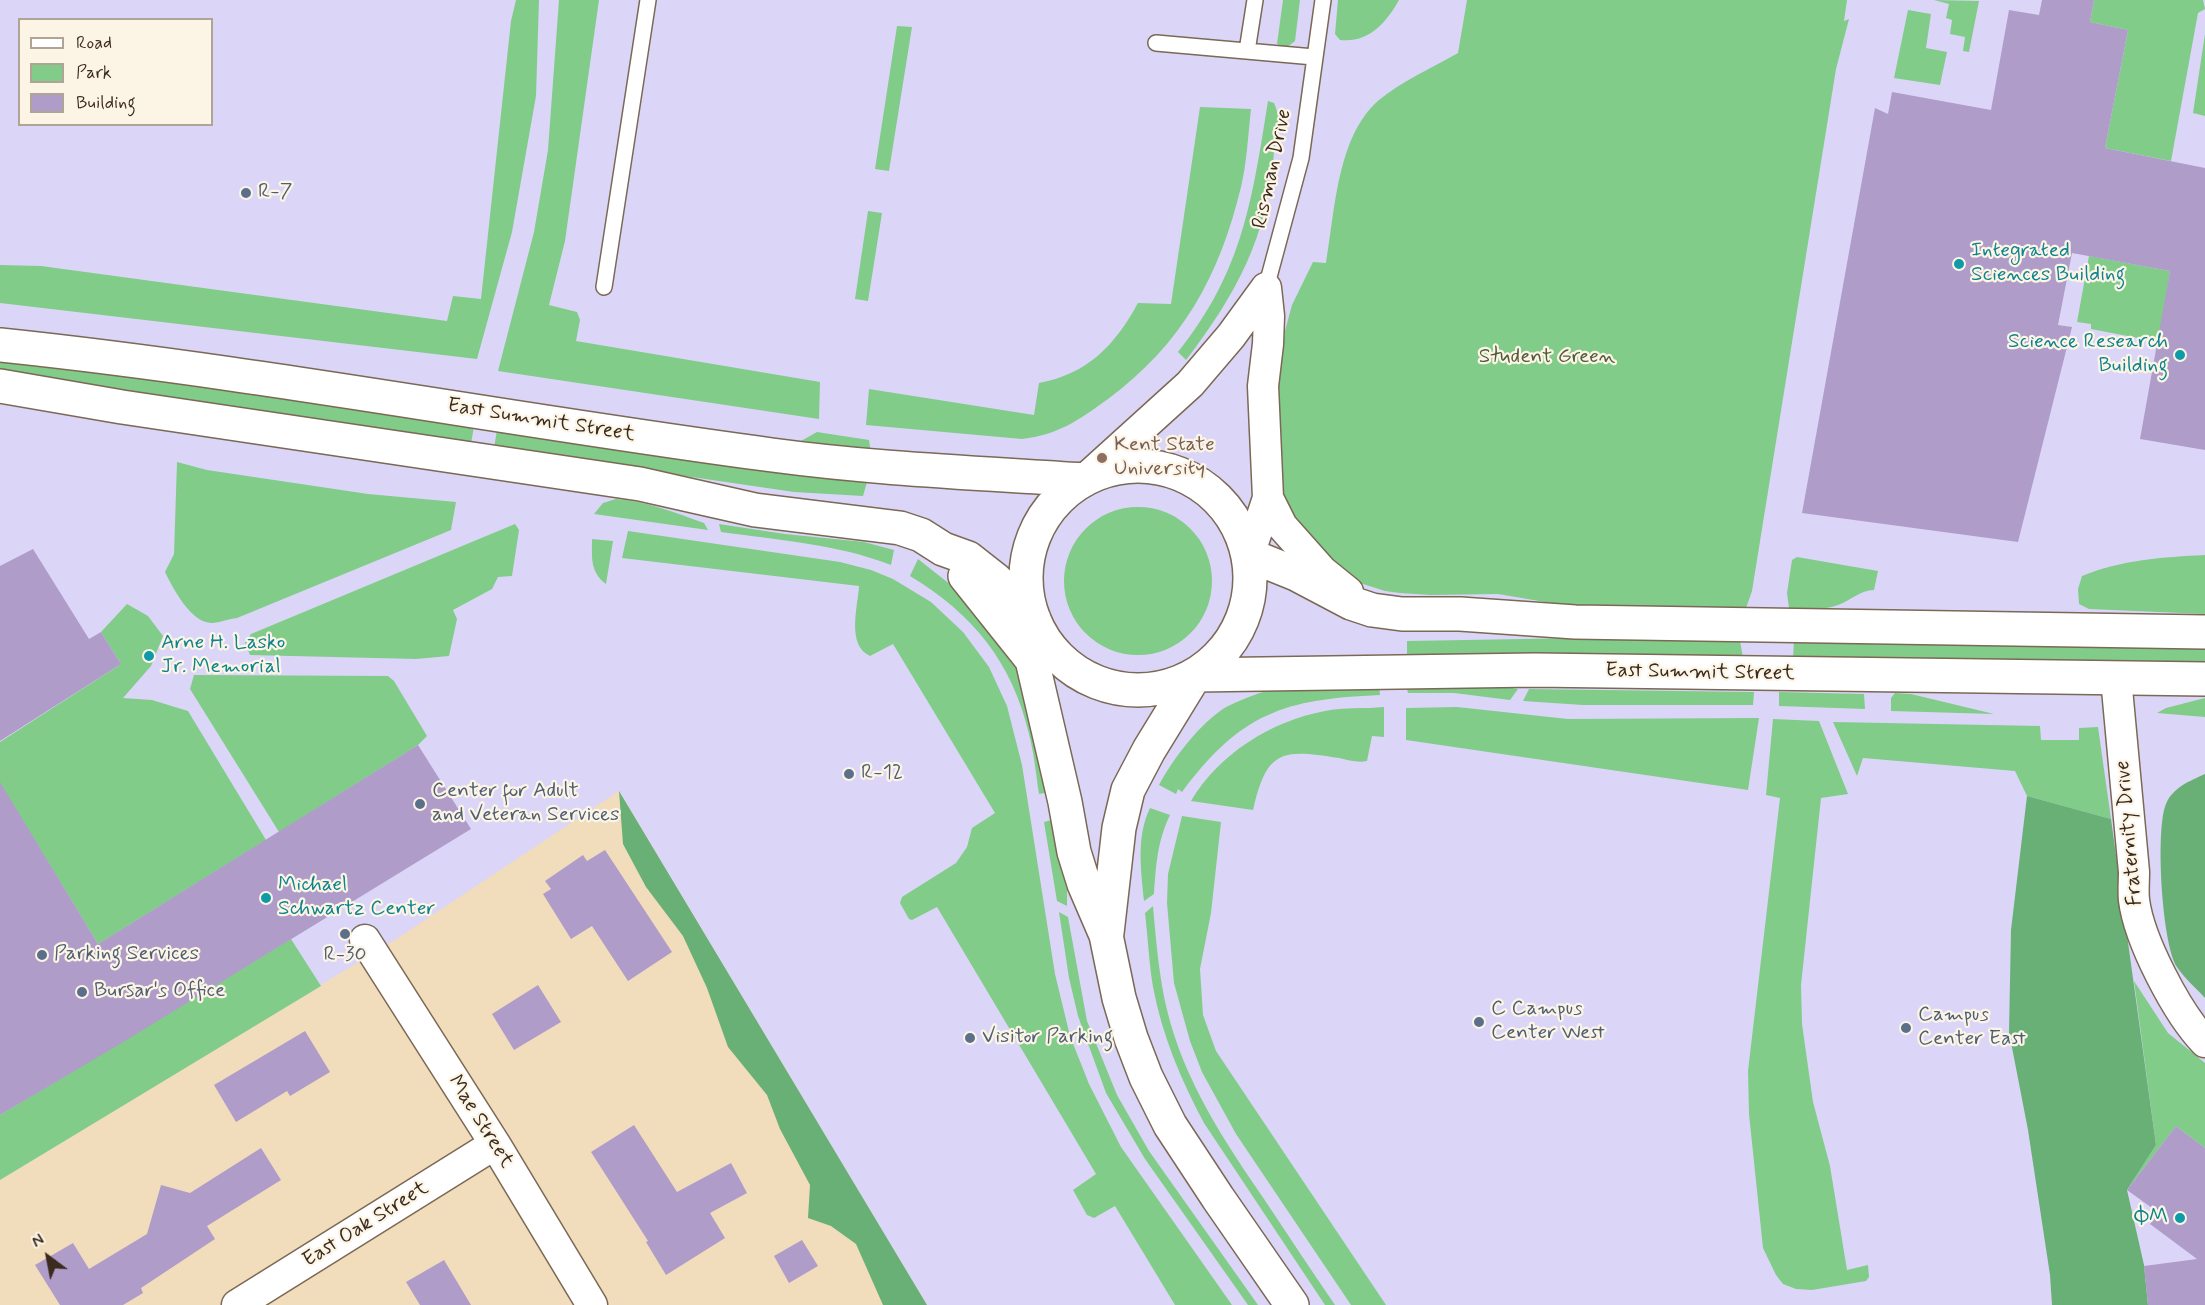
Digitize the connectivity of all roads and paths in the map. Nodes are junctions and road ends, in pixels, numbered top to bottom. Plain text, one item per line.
1 (648, 0) edge
2 (1255, 0) edge
3 (1323, 0) edge
4 (1156, 43) dead end
5 (1246, 51) junction
6 (1314, 57) junction
7 (604, 287) dead end
8 (1266, 288) junction
9 (0, 345) edge
10 (0, 386) edge
11 (1084, 480) junction
12 (1268, 498) junction
13 (943, 549) junction
14 (1249, 555) junction
15 (1372, 610) junction
16 (1034, 619) junction
17 (2205, 632) edge
18 (1032, 660) junction
19 (1195, 675) junction
20 (2116, 678) junction
21 (2205, 679) edge
22 (1106, 935) junction
23 (365, 940) dead end
24 (2205, 1042) edge
25 (495, 1144) junction
26 (237, 1305) edge
27 (592, 1305) edge
28 (1292, 1305) edge

1 - 7 lane
2 - 5 lane
3 - 6 lane, Risman Drive
4 - 5 lane
5 - 6 lane
6 - 8 lane, Risman Drive
8 - 11 street
8 - 12 street
9 - 11 main road, East Summit Street
10 - 13 main road
11 - 14 main road
11 - 16 main road
12 - 14 street
12 - 15 street
13 - 16 main road
13 - 18 main road
14 - 15 main road
14 - 19 main road
15 - 17 main road
16 - 18 main road
16 - 19 main road
18 - 22 main road
19 - 20 main road, East Summit Street
19 - 22 main road
20 - 21 main road, East Summit Street
20 - 24 street, Fraternity Drive
22 - 28 main road
23 - 25 street, Mae Street
25 - 26 street, East Oak Street
25 - 27 street, Mae Street

